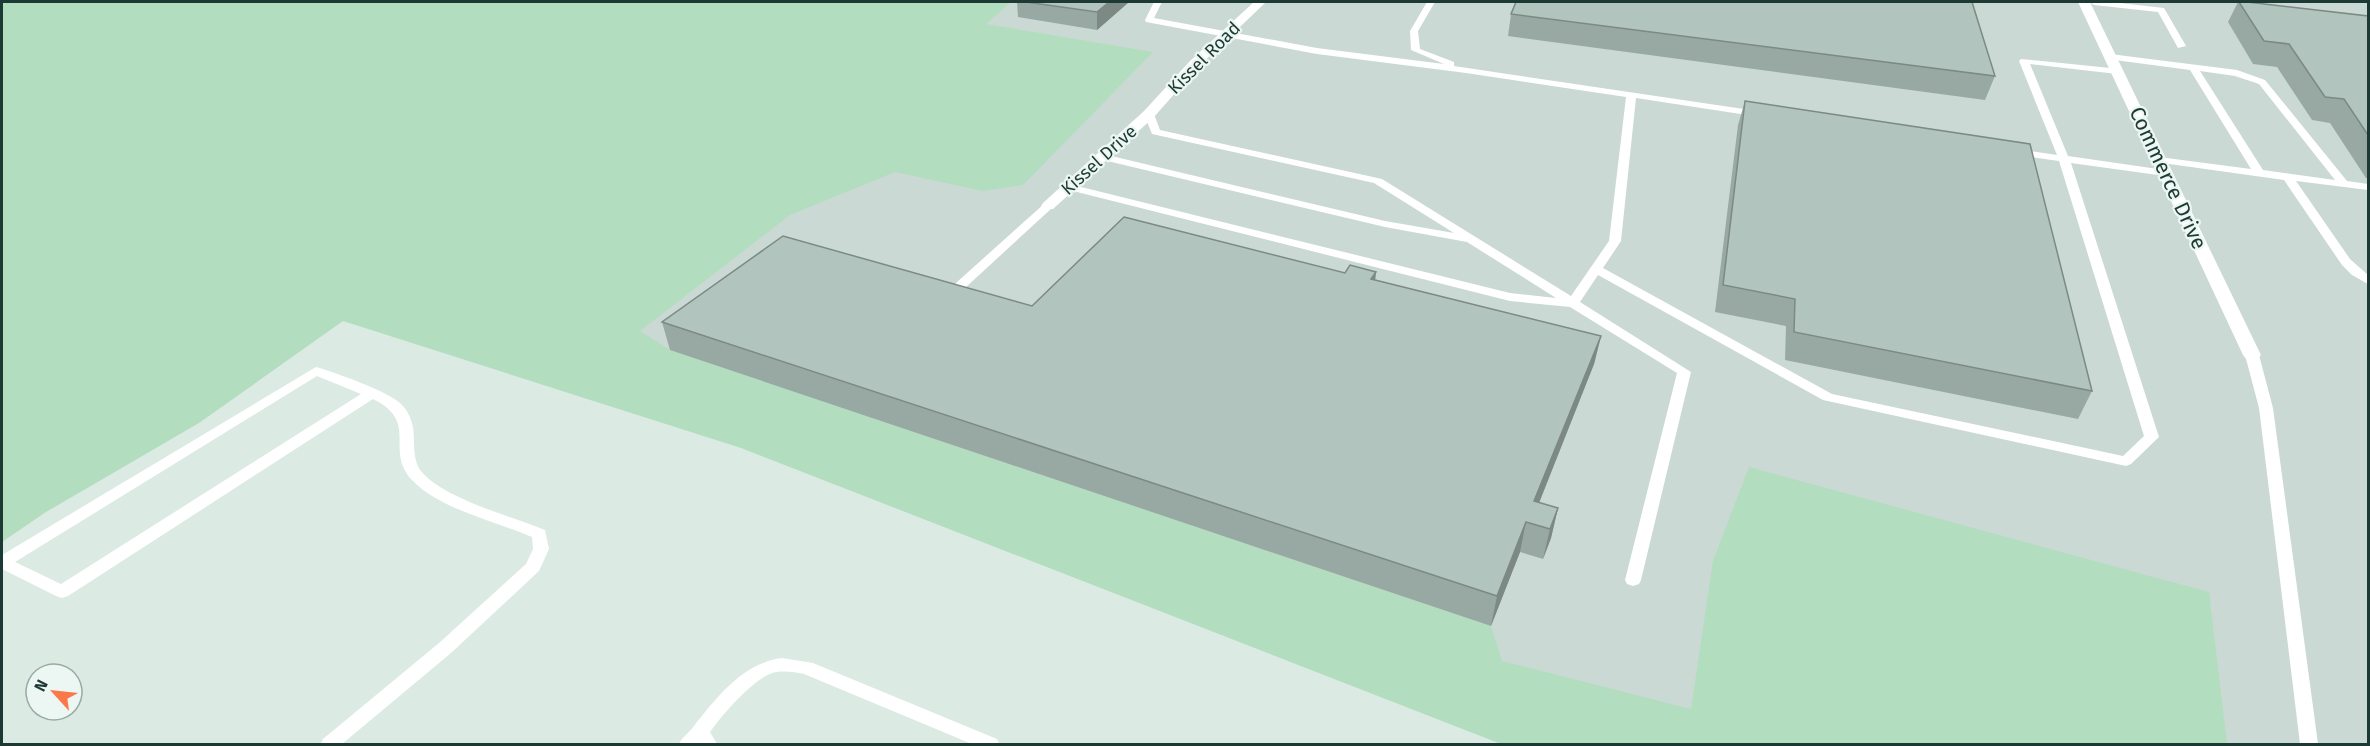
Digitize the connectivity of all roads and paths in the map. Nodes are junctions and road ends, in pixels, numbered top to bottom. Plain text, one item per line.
1 (1158, 2) edge
2 (1260, 2) edge
3 (1431, 2) edge
4 (2084, 2) edge
5 (2094, 2) edge
6 (1225, 35) junction
7 (2181, 46) dead end
8 (2110, 57) junction
9 (2193, 67) junction
10 (1466, 70) junction
11 (2117, 71) junction
12 (1631, 95) junction
13 (1149, 114) junction
14 (1771, 115) edge
15 (2006, 150) edge
16 (1103, 157) junction
17 (2064, 159) junction
18 (2162, 166) junction
19 (2259, 173) junction
20 (2288, 177) junction
21 (2343, 183) junction
22 (1069, 187) junction
23 (2368, 187) edge
24 (1048, 206) joint
25 (1473, 240) junction
26 (1596, 269) junction
27 (2368, 280) edge
28 (961, 285) edge
29 (1572, 303) junction
30 (2252, 355) joint
31 (372, 393) junction
32 (2, 562) edge
33 (1633, 580) dead end
34 (699, 740) edge
35 (330, 744) edge
36 (990, 744) edge
37 (2309, 744) edge

1 - 6 lane
2 - 6 street, Kissel Road
3 - 10 lane
4 - 8 street, Commerce Drive
5 - 7 lane
6 - 10 lane
6 - 13 street, Kissel Road
8 - 9 lane
8 - 11 street, Commerce Drive
9 - 19 lane
9 - 21 lane
10 - 12 lane
11 - 17 lane
11 - 18 street, Commerce Drive
12 - 14 lane
12 - 26 lane
13 - 16 street, Kissel Drive
13 - 25 lane
15 - 17 lane
16 - 22 street, Kissel Drive
16 - 25 lane
17 - 18 lane
17 - 26 lane
18 - 19 lane
18 - 30 street, Commerce Drive
19 - 20 lane
20 - 21 lane
20 - 27 lane
21 - 23 lane
22 - 24 street, Kissel Drive
22 - 29 lane
24 - 28 lane
25 - 29 lane
26 - 29 lane
29 - 33 lane
30 - 37 lane
31 - 32 lane
31 - 32 lane
31 - 35 lane
34 - 36 lane

